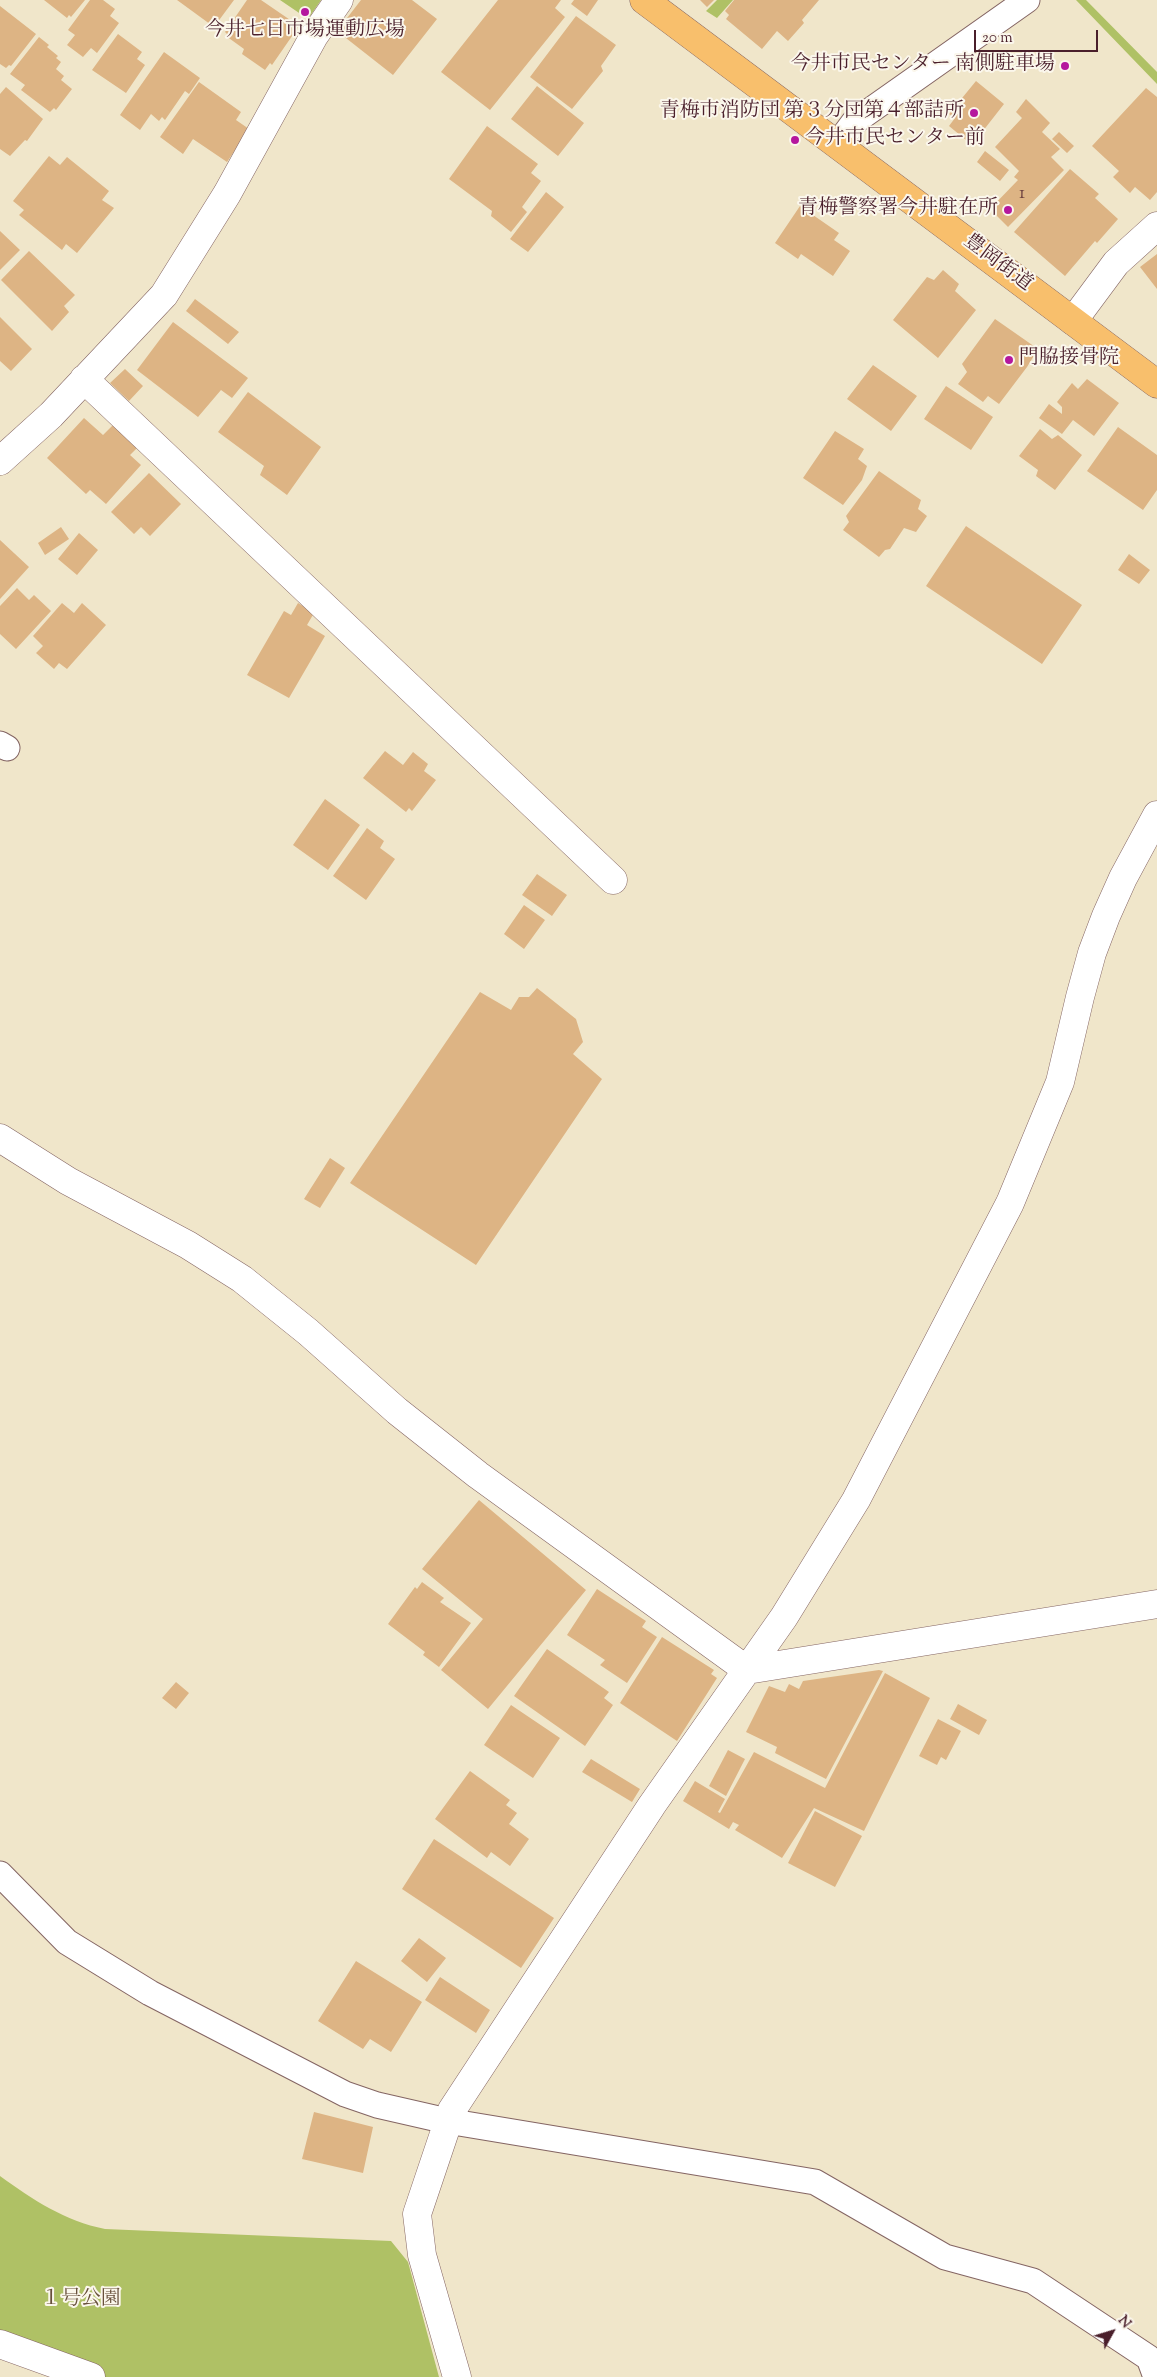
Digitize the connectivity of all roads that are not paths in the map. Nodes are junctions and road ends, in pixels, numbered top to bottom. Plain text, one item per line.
1 (339, 0) edge
2 (644, 0) edge
3 (1027, 0) edge
4 (837, 145) junction
5 (1157, 226) edge
6 (1072, 321) junction
7 (84, 379) junction
8 (1157, 384) edge
9 (0, 461) edge
10 (1157, 815) edge
11 (613, 880) dead end
12 (0, 1138) edge
13 (1157, 1604) edge
14 (748, 1670) junction
15 (0, 1874) edge
16 (447, 2121) junction
17 (0, 2344) edge
18 (91, 2377) edge
19 (457, 2377) edge
20 (1156, 2377) edge

1 - 7 street
2 - 4 main road, 豊岡街道
3 - 4 lane
4 - 6 main road, 豊岡街道
5 - 6 street
6 - 8 main road, 豊岡街道
7 - 9 street
7 - 11 street
10 - 14 street
12 - 14 street
13 - 14 street
14 - 16 street
15 - 16 lane
16 - 19 street
16 - 20 lane
17 - 18 street

